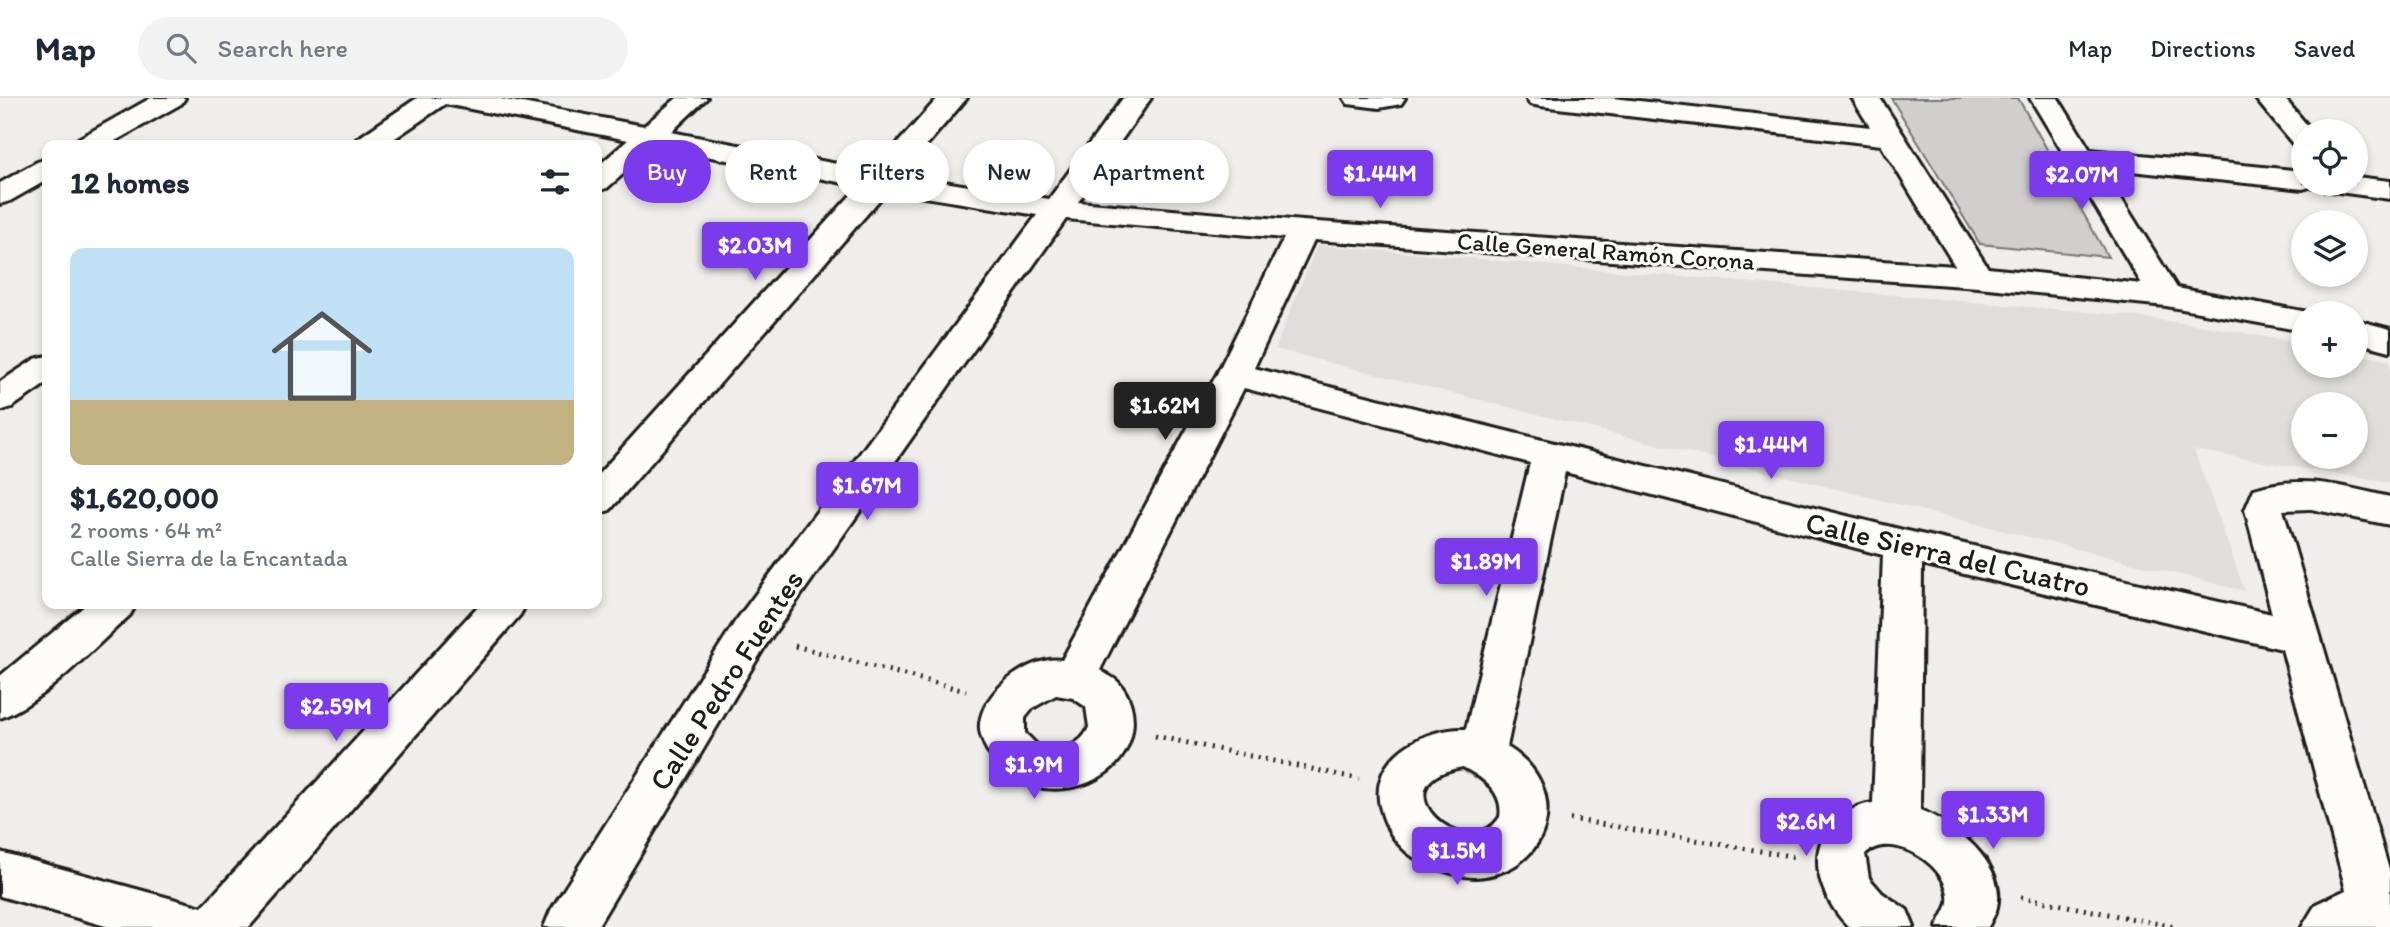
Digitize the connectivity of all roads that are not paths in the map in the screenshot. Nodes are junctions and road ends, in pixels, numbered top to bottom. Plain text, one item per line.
1 (171, 98) edge
2 (435, 98) edge
3 (454, 98) edge
4 (693, 98) edge
5 (953, 98) edge
6 (1138, 98) edge
7 (1359, 98) edge
8 (1391, 98) edge
9 (1540, 98) edge
10 (1866, 98) edge
11 (2044, 98) edge
12 (2269, 98) edge
13 (2291, 124) edge
14 (650, 135) junction
15 (1888, 137) junction
16 (97, 140) edge
17 (374, 140) edge
18 (917, 140) edge
19 (2079, 157) junction
20 (42, 171) edge
21 (835, 172) edge
22 (602, 178) edge
23 (2291, 179) edge
24 (2368, 187) edge
25 (2390, 190) edge
26 (949, 192) edge
27 (0, 195) edge
28 (861, 203) edge
29 (1057, 209) junction
30 (1303, 230) junction
31 (1978, 277) junction
32 (2165, 296) junction
33 (2291, 319) edge
34 (2368, 334) edge
35 (2390, 340) edge
36 (42, 371) edge
37 (1234, 374) junction
38 (0, 400) edge
39 (1550, 456) junction
40 (602, 494) edge
41 (2390, 511) edge
42 (1903, 545) junction
43 (109, 609) edge
44 (501, 609) edge
45 (2297, 636) junction
46 (1074, 678) junction
47 (0, 700) edge
48 (1483, 753) junction
49 (1896, 824) junction
50 (0, 874) edge
51 (1967, 907) edge
52 (2383, 916) edge
53 (193, 927) edge
54 (217, 927) edge
55 (569, 927) edge
56 (1889, 927) edge
57 (2327, 927) edge

1 - 16 street
2 - 17 street
3 - 14 street, Calle General Ramón Corona
4 - 14 street
5 - 18 street
6 - 29 street, Calle Pedro Fuentes
7 - 8 street
9 - 15 street
10 - 15 street
11 - 19 street
12 - 13 street
14 - 21 street, Calle General Ramón Corona
14 - 22 street
15 - 31 street
19 - 23 street
19 - 32 street
20 - 27 street
24 - 25 street
26 - 29 street, Calle General Ramón Corona
28 - 40 street
29 - 30 street, Calle General Ramón Corona
29 - 55 street, Calle Pedro Fuentes
30 - 31 street, Calle General Ramón Corona
30 - 37 street
31 - 32 street, Calle General Ramón Corona
32 - 33 street, Calle General Ramón Corona
34 - 35 street
36 - 38 street
37 - 39 street, Calle Sierra del Cuatro
37 - 46 street
39 - 42 street, Calle Sierra del Cuatro
39 - 48 street
41 - 45 street
42 - 45 street, Calle Sierra del Cuatro
42 - 49 street
43 - 47 street
44 - 54 street
45 - 52 street
46 - 46 street
48 - 48 street
49 - 51 street
49 - 56 street
50 - 53 street
52 - 57 street

